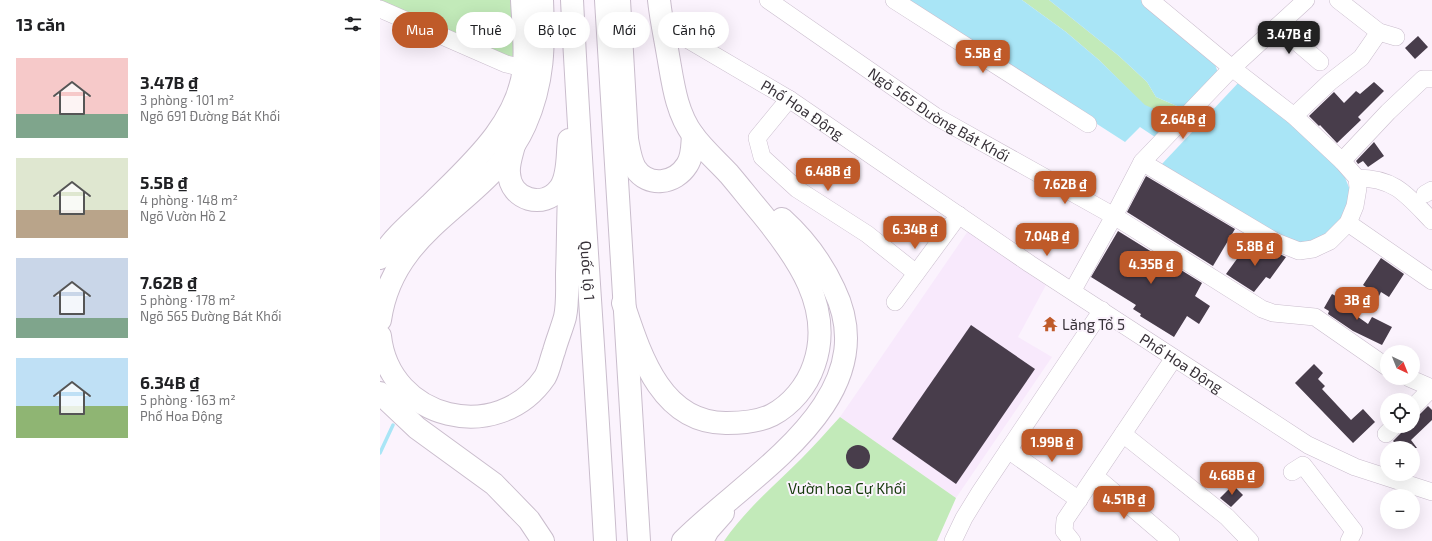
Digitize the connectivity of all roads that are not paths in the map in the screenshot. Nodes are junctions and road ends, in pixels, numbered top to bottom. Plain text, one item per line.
1 (522, 0) edge
2 (542, 0) edge
3 (572, 0) edge
4 (606, 0) edge
5 (619, 0) edge
6 (659, 0) edge
7 (768, 0) edge
8 (894, 0) edge
9 (1150, 0) edge
10 (1306, 0) edge
11 (1338, 0) edge
12 (380, 9) edge
13 (661, 12) edge
14 (1278, 26) junction
15 (1379, 32) junction
16 (1396, 37) dead end
17 (667, 48) edge
18 (702, 48) edge
19 (1320, 62) dead end
20 (524, 68) junction
21 (1232, 68) junction
22 (576, 78) junction
23 (1432, 79) edge
24 (789, 99) junction
25 (1294, 116) junction
26 (1088, 124) dead end
27 (693, 135) junction
28 (627, 138) junction
29 (514, 144) junction
30 (1342, 161) junction
31 (1142, 162) junction
32 (730, 176) junction
33 (1357, 178) junction
34 (617, 208) junction
35 (959, 215) junction
36 (1114, 216) junction
37 (1432, 220) edge
38 (1348, 223) junction
39 (380, 258) edge
40 (916, 273) junction
41 (1432, 281) edge
42 (1073, 290) junction
43 (895, 302) dead end
44 (623, 303) junction
45 (1102, 310) junction
46 (380, 320) edge
47 (380, 336) edge
48 (1174, 358) junction
49 (1380, 362) edge
50 (1420, 383) edge
51 (1432, 388) edge
52 (380, 393) edge
53 (1420, 400) edge
54 (1123, 434) junction
55 (1008, 450) junction
56 (1292, 472) dead end
57 (1095, 476) junction
58 (752, 481) junction
59 (1432, 492) edge
60 (1079, 500) junction
61 (543, 541) edge
62 (606, 541) edge
63 (639, 541) edge
64 (683, 541) edge
65 (702, 541) edge
66 (953, 541) edge
67 (1072, 541) edge
68 (1171, 541) edge
69 (1250, 541) edge
70 (1349, 541) edge

1 - 20 main road
2 - 29 main road
3 - 22 main road, Quốc lộ 1
4 - 34 main road
5 - 28 main road
6 - 13 main road
7 - 36 street, Ngõ 565 Đường Bát Khối
8 - 26 street
9 - 21 street
10 - 14 street
11 - 15 street
12 - 20 street
14 - 19 street
14 - 21 street
15 - 16 street
15 - 25 street
17 - 27 main road
18 - 24 street, Phố Hoa Động
20 - 39 main road
21 - 25 street
21 - 31 street
22 - 29 main road
22 - 47 main road
22 - 62 main road, Quốc lộ 1
23 - 30 street
24 - 35 street, Phố Hoa Động
24 - 40 street
25 - 30 street
27 - 28 main road
27 - 32 main road
28 - 34 main road
29 - 46 main road
30 - 33 street
31 - 36 street
31 - 38 street
32 - 44 main road
32 - 58 main road
33 - 37 street
33 - 38 street
34 - 44 main road
35 - 40 street
35 - 42 street, Phố Hoa Động
36 - 42 street
36 - 49 street, Ngõ 565 Đường Bát Khối
38 - 41 street
40 - 43 street
42 - 45 street, Phố Hoa Động
44 - 63 main road
45 - 48 street, Phố Hoa Động
45 - 55 street
48 - 54 street
48 - 59 street, Phố Hoa Động
50 - 51 street
51 - 53 street
52 - 61 main road
54 - 57 street
54 - 69 street
55 - 60 street
55 - 66 street
56 - 70 street
57 - 60 street
57 - 68 street
58 - 64 main road
58 - 65 main road
60 - 67 street

